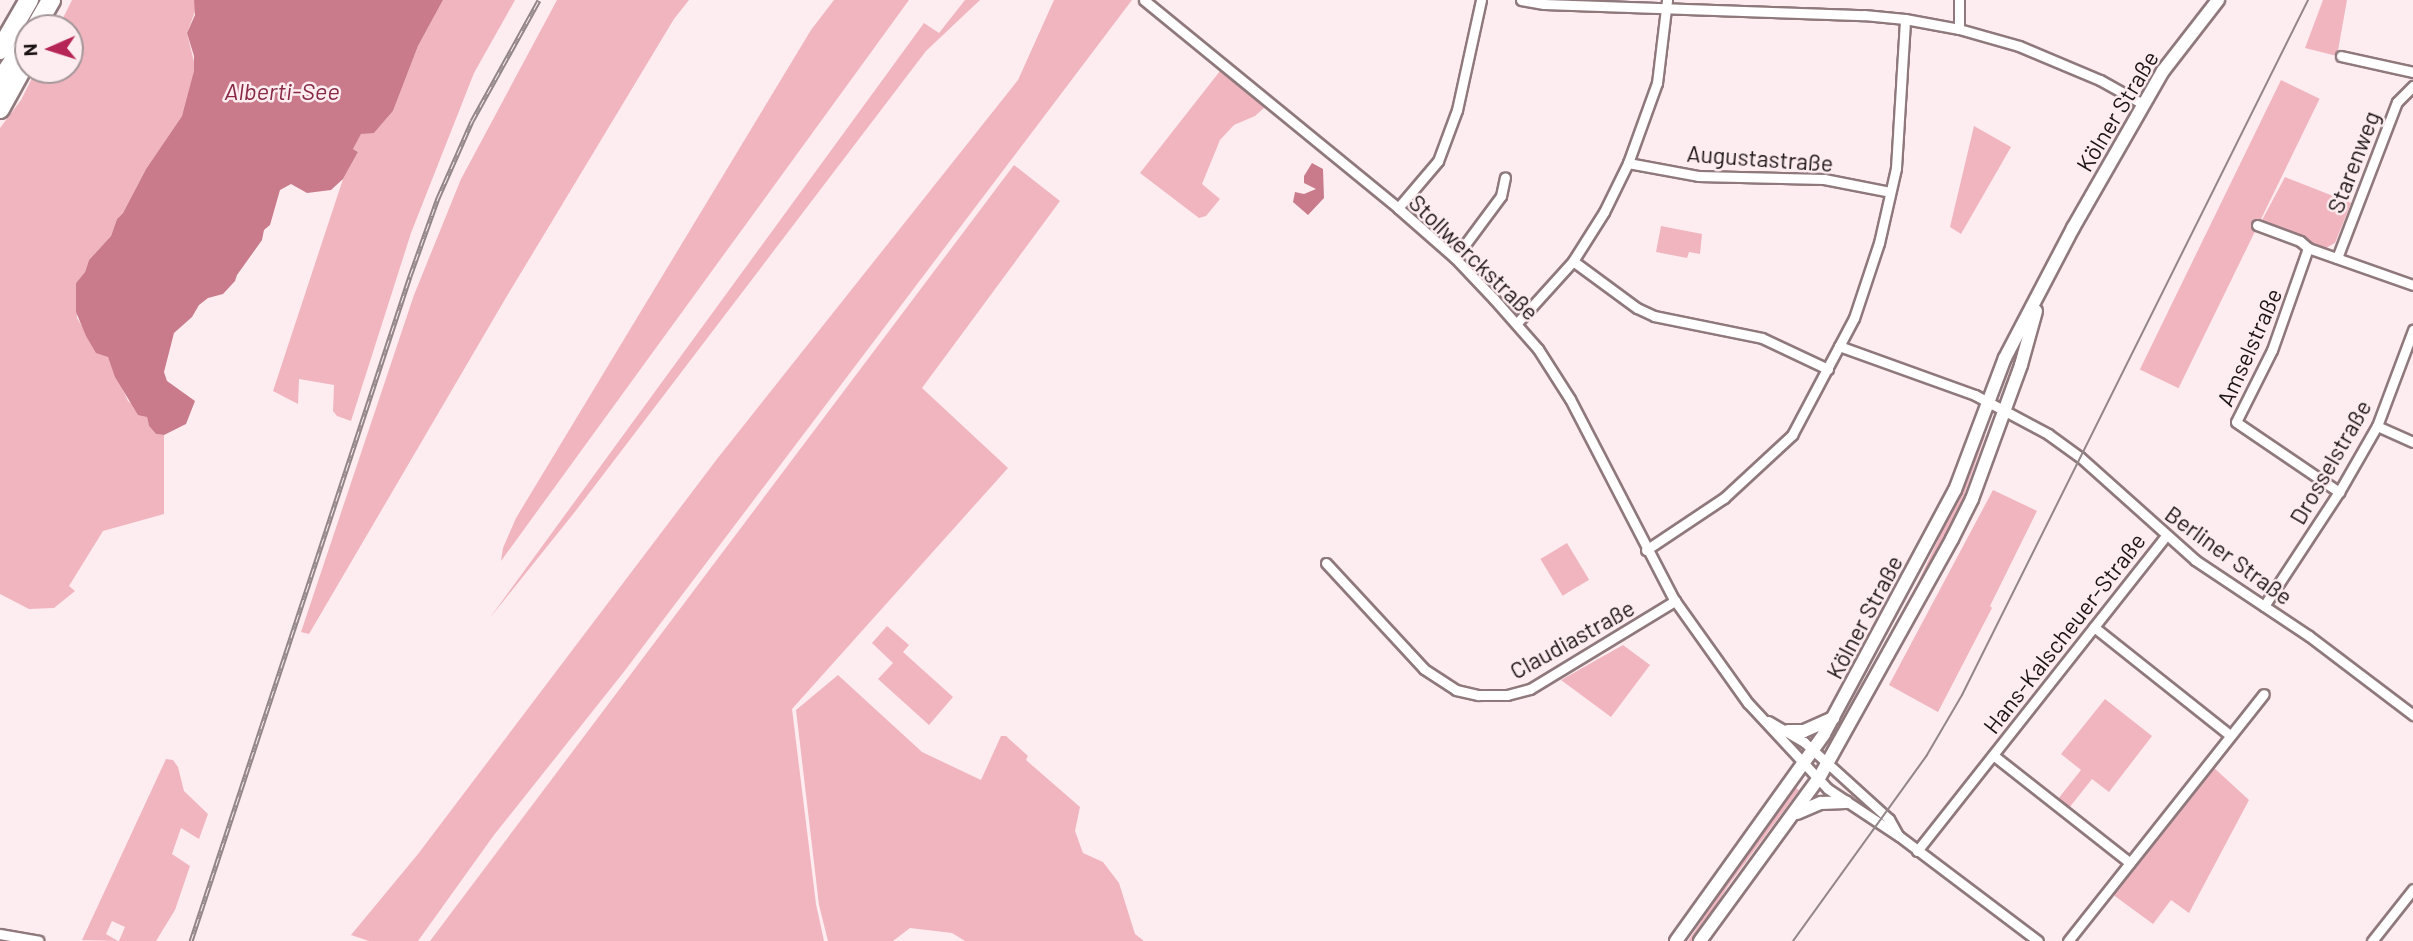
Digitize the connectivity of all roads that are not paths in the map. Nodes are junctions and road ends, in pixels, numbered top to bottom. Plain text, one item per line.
1 (21, 0) edge
2 (29, 0) edge
3 (1144, 0) edge
4 (1481, 0) edge
5 (1521, 0) edge
6 (1959, 0) edge
7 (2218, 0) edge
8 (1666, 5) edge
9 (1905, 19) junction
10 (1959, 29) junction
11 (0, 32) edge
12 (0, 50) edge
13 (2341, 56) dead end
14 (14, 60) edge
15 (2413, 72) edge
16 (0, 81) edge
17 (14, 84) edge
18 (2413, 86) edge
19 (2143, 104) junction
20 (0, 109) edge
21 (1628, 163) junction
22 (1506, 177) dead end
23 (1891, 192) junction
24 (1398, 208) junction
25 (2257, 225) dead end
26 (2308, 248) junction
27 (1455, 258) junction
28 (2337, 258) junction
29 (1573, 261) junction
30 (2413, 285) edge
31 (2043, 287) junction
32 (1517, 323) junction
33 (2413, 330) edge
34 (1839, 346) junction
35 (1828, 369) junction
36 (1989, 401) junction
37 (2004, 409) junction
38 (2377, 426) junction
39 (2413, 442) edge
40 (2339, 492) junction
41 (2166, 536) junction
42 (1646, 550) junction
43 (1326, 563) dead end
44 (1675, 601) junction
45 (2264, 606) junction
46 (2094, 627) junction
47 (2264, 695) dead end
48 (2413, 715) edge
49 (1763, 718) junction
50 (1833, 718) junction
51 (1788, 731) junction
52 (2230, 735) junction
53 (1814, 751) junction
54 (1993, 755) junction
55 (1805, 764) junction
56 (1828, 764) junction
57 (1819, 778) junction
58 (1846, 802) junction
59 (1793, 814) junction
60 (1899, 836) junction
61 (1917, 851) junction
62 (2130, 863) junction
63 (2413, 889) edge
64 (0, 934) edge
65 (38, 941) edge
66 (1676, 941) edge
67 (1700, 941) edge
68 (2038, 941) edge
69 (2068, 941) edge
70 (2372, 941) edge

1 - 11 highway
2 - 12 highway
3 - 24 street, Stollwerckstraße
4 - 24 street
5 - 8 street
6 - 10 street
7 - 19 main road, Kölner Straße
8 - 9 street
8 - 21 street
9 - 10 street
9 - 23 street
10 - 19 street
13 - 15 street
14 - 16 highway
17 - 20 highway
18 - 28 street, Starenweg
19 - 31 main road, Kölner Straße
21 - 23 street, Augustastraße
21 - 29 street
22 - 27 street
23 - 34 street
24 - 27 street, Stollwerckstraße
25 - 26 street
26 - 28 street
26 - 40 street, Amselstraße
27 - 32 street, Stollwerckstraße
28 - 30 street
29 - 32 street
29 - 35 street
31 - 36 main road, Kölner Straße
31 - 37 main road, Kölner Straße
32 - 42 street, Stollwerckstraße
33 - 38 street, Drosselstraße
34 - 35 street
34 - 36 street, Berliner Straße
35 - 42 street
36 - 37 street, Berliner Straße
36 - 50 main road, Kölner Straße
37 - 41 street, Berliner Straße
37 - 56 main road, Kölner Straße
38 - 39 street
38 - 40 street, Drosselstraße
40 - 45 street, Drosselstraße
41 - 45 street, Berliner Straße
41 - 46 street, Hans-Kalscheuer-Straße
42 - 44 street, Stollwerckstraße
43 - 44 street, Claudiastraße
44 - 49 street, Stollwerckstraße
45 - 48 street, Berliner Straße
46 - 52 street
46 - 54 street, Hans-Kalscheuer-Straße
47 - 52 street
49 - 51 street, Stollwerckstraße
49 - 55 street, Stollwerckstraße
50 - 51 main road
50 - 53 main road, Kölner Straße
51 - 53 street, Stollwerckstraße
52 - 62 street
53 - 55 main road, Kölner Straße
53 - 56 street, Stollwerckstraße
54 - 61 street, Hans-Kalscheuer-Straße
54 - 62 street, Hans-Kalscheuer-Straße
55 - 57 street, Stollwerckstraße
55 - 66 main road, Kölner Straße
56 - 57 main road, Kölner Straße
56 - 60 street, Stollwerckstraße
57 - 58 street, Stollwerckstraße
57 - 59 main road, Kölner Straße
58 - 59 main road
58 - 60 street, Stollwerckstraße
59 - 67 main road, Kölner Straße
60 - 61 street
61 - 68 street
62 - 69 street
63 - 70 street
64 - 65 street

